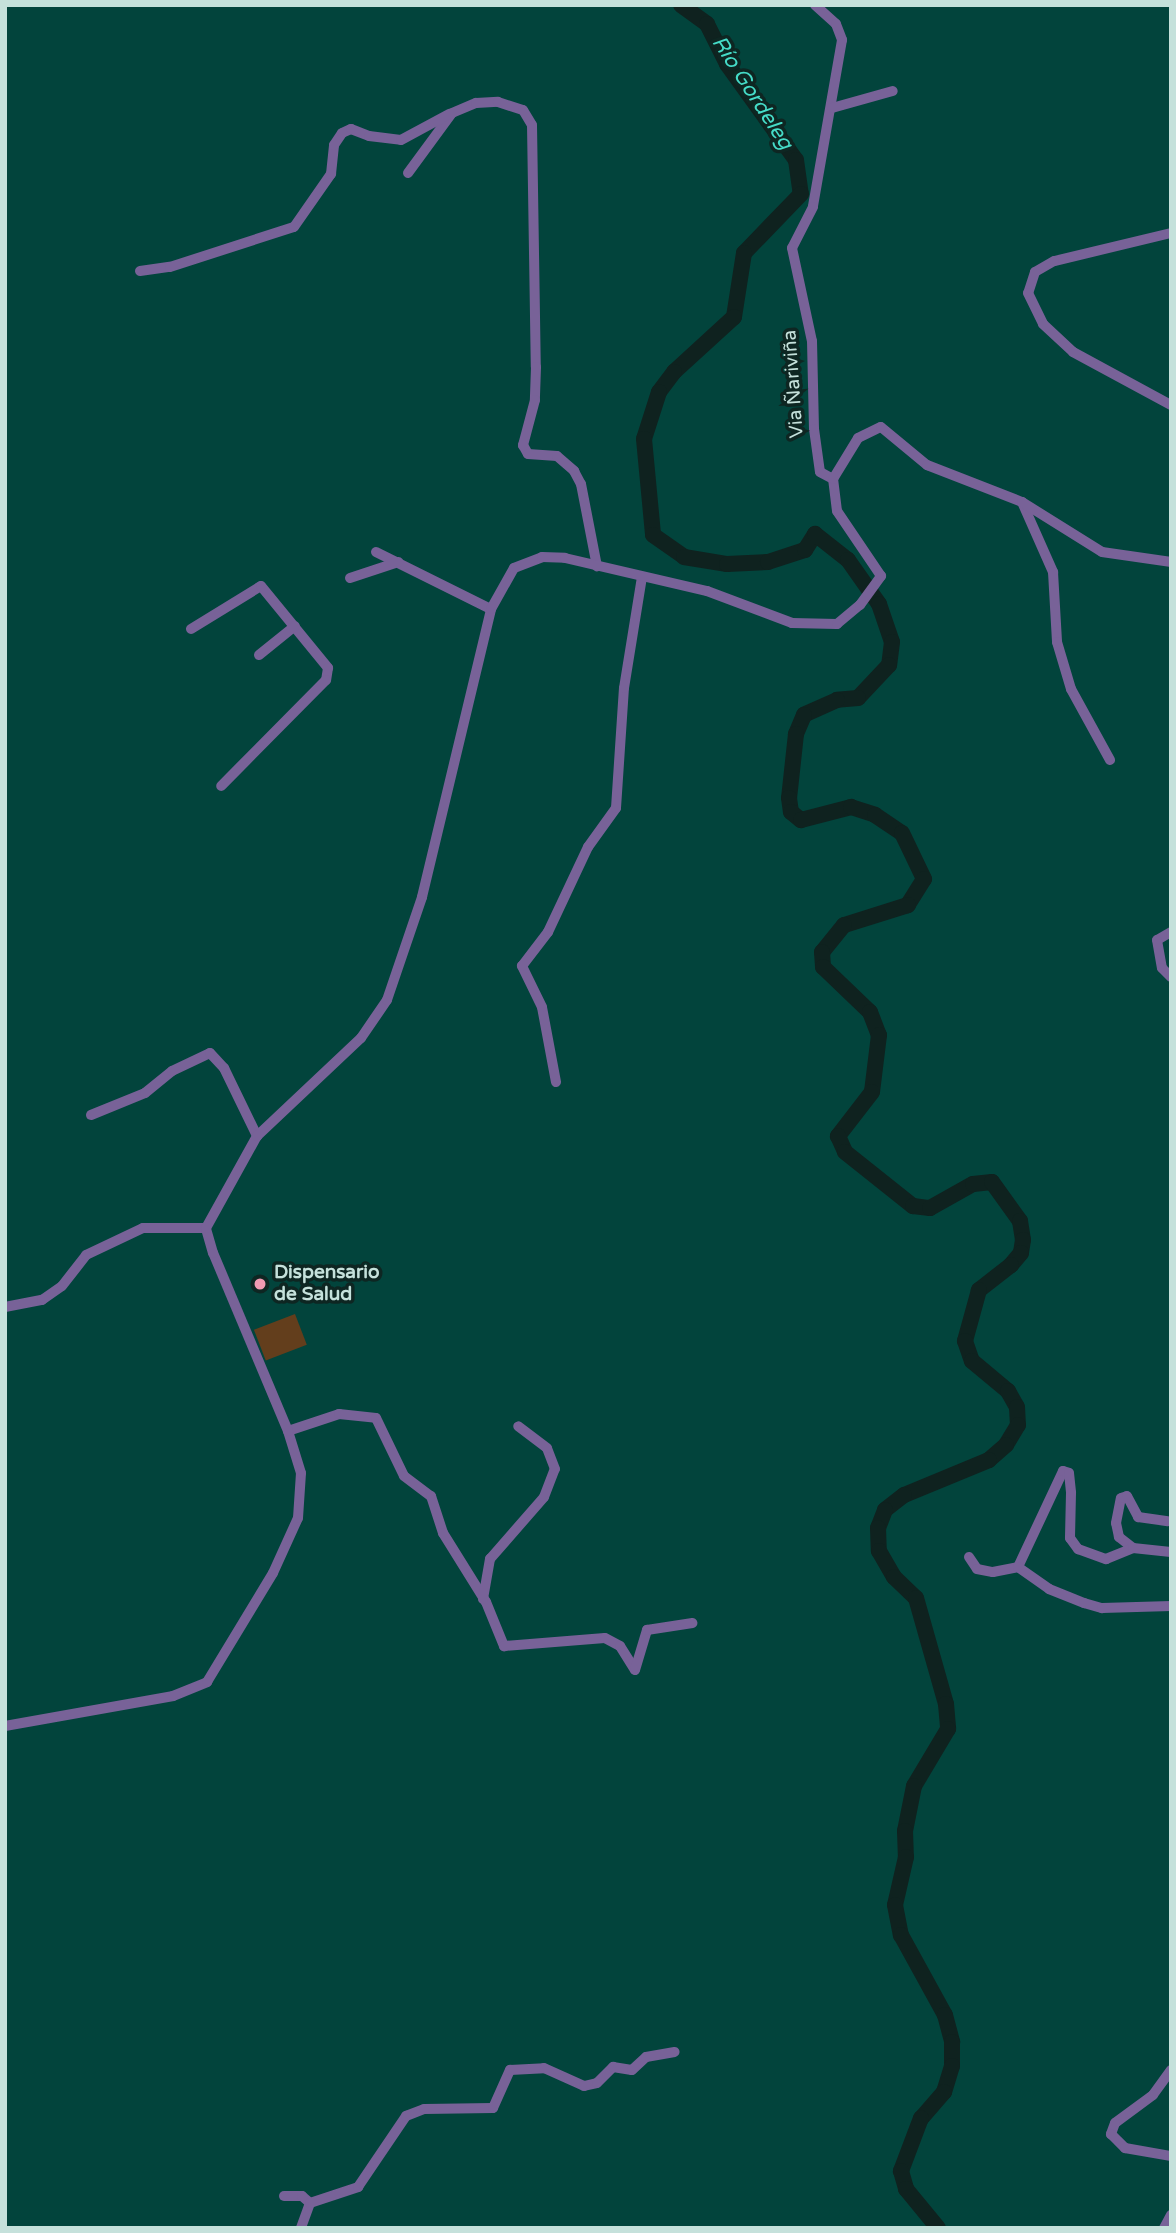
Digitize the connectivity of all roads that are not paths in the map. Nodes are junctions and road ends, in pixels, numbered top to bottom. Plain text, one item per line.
1 (815, 5) edge
2 (893, 91) dead end
3 (832, 108) junction
4 (452, 113) junction
5 (408, 173) dead end
6 (1171, 233) edge
7 (140, 271) dead end
8 (1171, 405) edge
9 (832, 479) junction
10 (1021, 502) junction
11 (376, 552) dead end
12 (401, 562) junction
13 (1171, 562) edge
14 (597, 566) junction
15 (642, 577) junction
16 (350, 578) dead end
17 (491, 609) junction
18 (295, 626) junction
19 (191, 629) dead end
20 (260, 655) dead end
21 (1110, 760) dead end
22 (221, 786) dead end
23 (1171, 932) edge
24 (1171, 977) edge
25 (556, 1082) dead end
26 (91, 1115) dead end
27 (257, 1136) junction
28 (206, 1228) junction
29 (5, 1307) edge
30 (518, 1426) dead end
31 (288, 1431) junction
32 (1168, 1521) dead end
33 (1133, 1548) junction
34 (1171, 1552) edge
35 (969, 1557) dead end
36 (1018, 1567) junction
37 (483, 1599) junction
38 (1171, 1606) edge
39 (692, 1623) dead end
40 (5, 1726) edge
41 (675, 2052) dead end
42 (1171, 2070) edge
43 (1171, 2156) edge
44 (284, 2196) dead end
45 (310, 2203) junction
46 (1171, 2215) edge
47 (301, 2228) edge
48 (1164, 2228) edge

1 - 3 street, Via Ñariviña
2 - 3 street
3 - 9 street, Via Ñariviña
4 - 5 street
4 - 7 street
4 - 14 street
6 - 8 street
9 - 10 street
9 - 15 street
10 - 13 street
10 - 21 street
11 - 12 street
12 - 16 street
12 - 17 street
14 - 15 street
14 - 17 street
15 - 25 street
17 - 27 street
18 - 19 street
18 - 20 street
18 - 22 street
23 - 24 street
26 - 27 street
27 - 28 street
28 - 29 street
28 - 31 street
30 - 37 street
31 - 37 street
31 - 40 street
32 - 33 street
33 - 34 street
33 - 36 street
35 - 36 street
36 - 38 street
37 - 39 street
41 - 45 street
42 - 43 street
44 - 45 street
45 - 47 street
46 - 48 street

